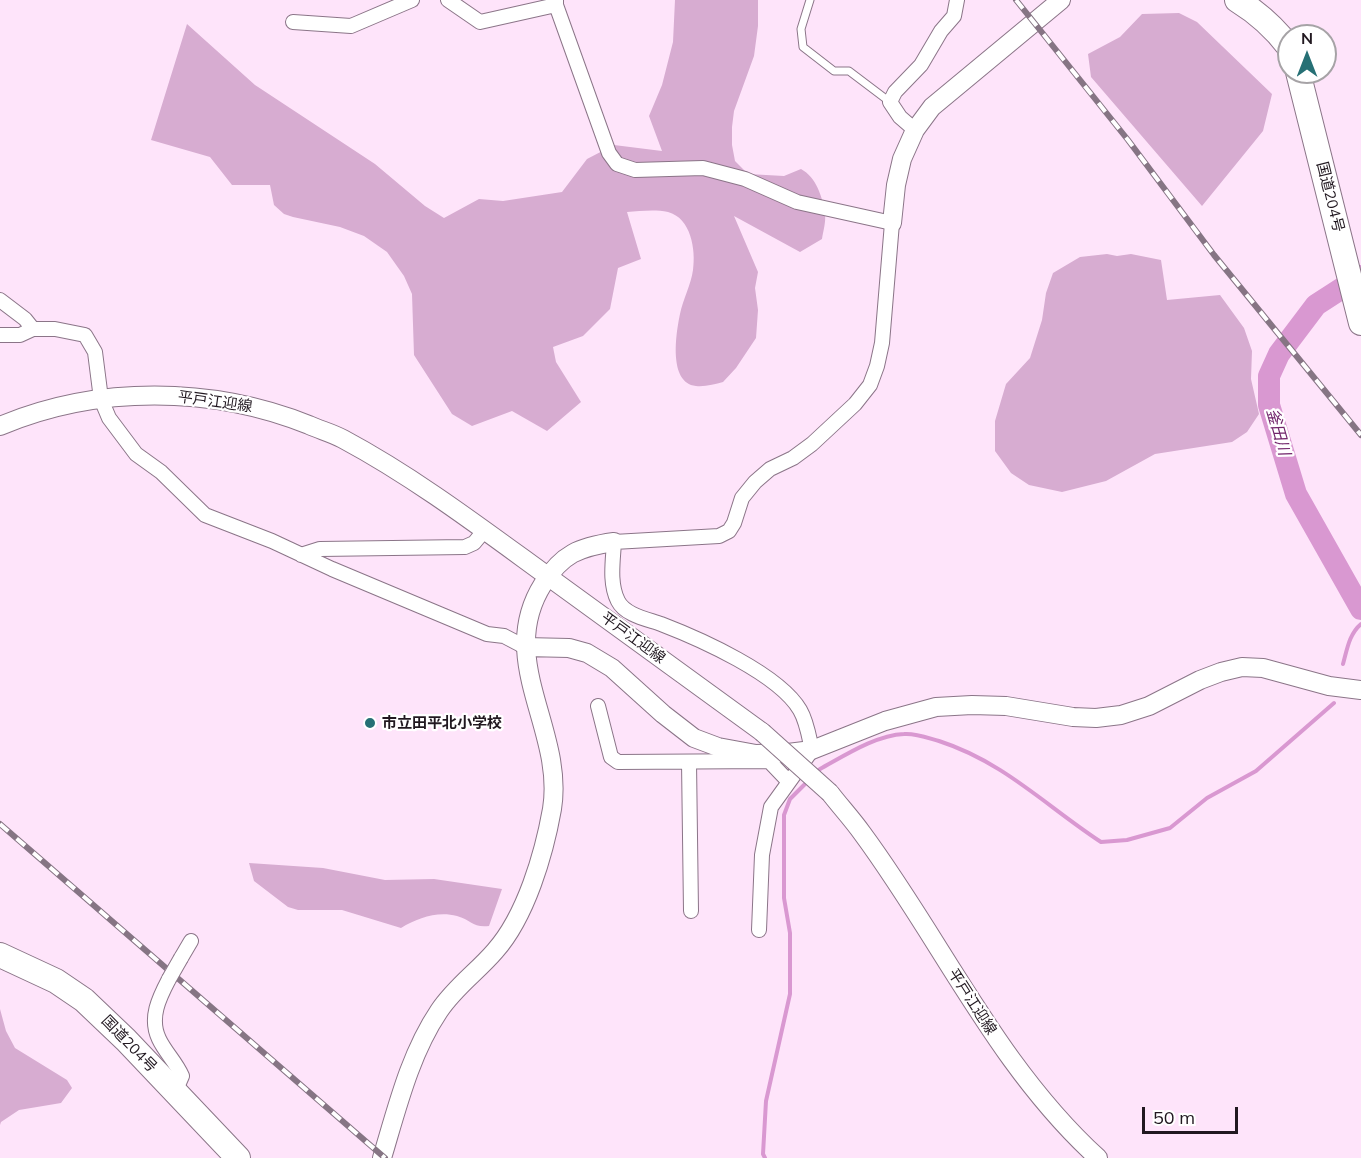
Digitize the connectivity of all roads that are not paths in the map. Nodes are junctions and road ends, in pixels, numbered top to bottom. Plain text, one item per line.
1 (412, 0) edge
2 (448, 0) edge
3 (810, 0) edge
4 (957, 0) edge
5 (1061, 0) edge
6 (1237, 0) edge
7 (556, 2) edge
8 (293, 22) dead end
9 (1277, 32) edge
10 (1301, 84) edge
11 (890, 102) junction
12 (915, 130) junction
13 (892, 223) junction
14 (0, 300) edge
15 (1361, 323) edge
16 (33, 330) junction
17 (0, 335) edge
18 (101, 399) junction
19 (0, 426) edge
20 (484, 531) junction
21 (614, 542) junction
22 (301, 555) junction
23 (548, 577) junction
24 (525, 647) junction
25 (1361, 690) edge
26 (598, 706) dead end
27 (812, 750) junction
28 (689, 762) junction
29 (789, 782) junction
30 (691, 912) dead end
31 (759, 930) dead end
32 (191, 941) dead end
33 (0, 955) edge
34 (175, 1092) junction
35 (238, 1158) edge
36 (382, 1158) edge
37 (1098, 1158) edge

1 - 8 street
2 - 7 street
3 - 11 lane
4 - 11 street
5 - 12 street
6 - 9 highway
7 - 13 street
10 - 15 highway, 国道204号
11 - 12 street
12 - 13 street
13 - 21 street
14 - 16 street
16 - 17 street
16 - 18 street
18 - 19 street, 平戸江迎線
18 - 20 street, 平戸江迎線
18 - 22 street
20 - 22 street
20 - 23 street, 平戸江迎線
21 - 23 street
21 - 27 street
22 - 24 street
23 - 24 street
23 - 37 street, 平戸江迎線, bridge
24 - 27 street
24 - 36 street
25 - 27 street
26 - 28 street
27 - 29 street
28 - 29 street
28 - 30 street
29 - 31 street
32 - 34 street, bridge
33 - 34 highway, 国道204号
34 - 35 highway, 国道204号

